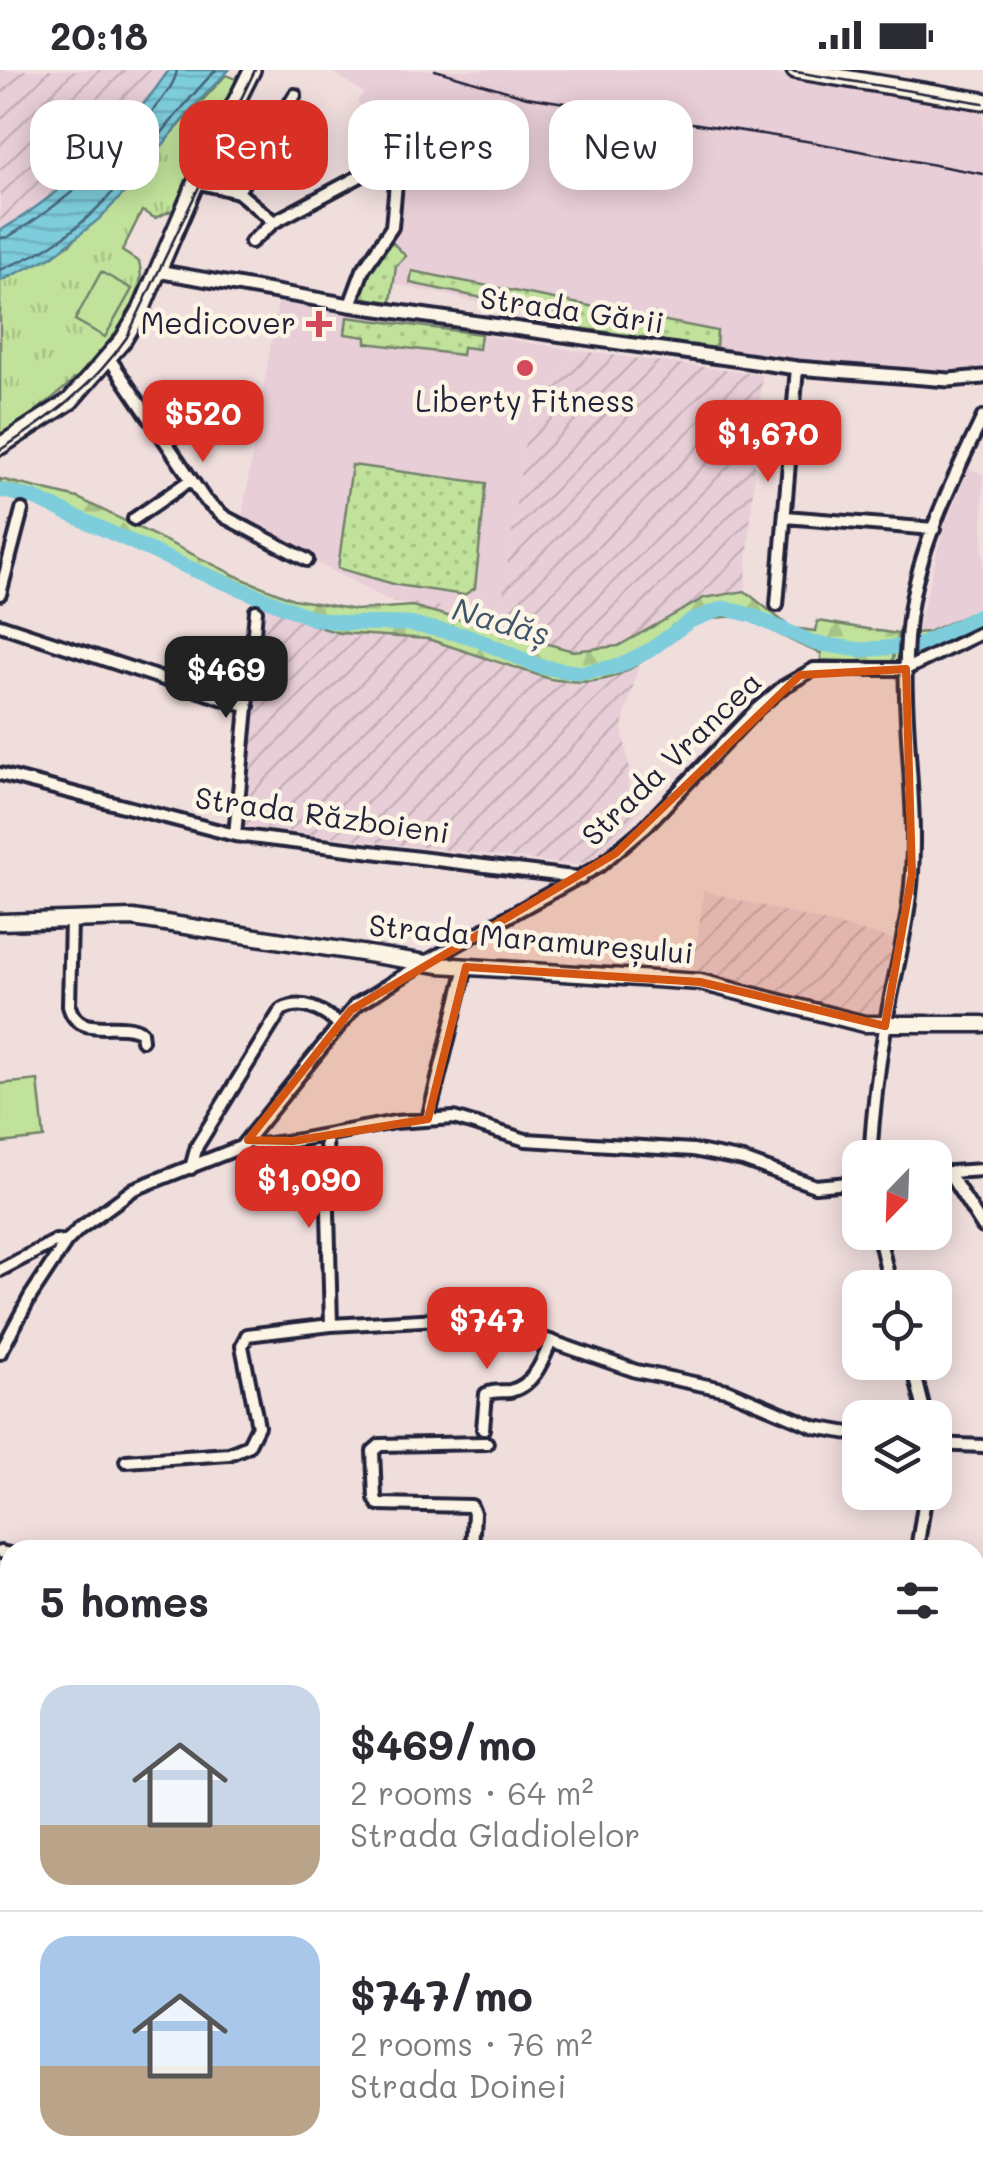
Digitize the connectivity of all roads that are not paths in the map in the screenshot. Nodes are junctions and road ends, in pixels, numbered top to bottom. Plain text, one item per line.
1 (252, 70) edge
2 (795, 70) edge
3 (295, 95) dead end
4 (237, 100) edge
5 (983, 102) edge
6 (193, 190) edge
7 (230, 190) edge
8 (238, 192) junction
9 (274, 222) junction
10 (250, 242) dead end
11 (159, 272) junction
12 (350, 305) junction
13 (109, 358) junction
14 (797, 368) junction
15 (983, 377) edge
16 (983, 417) edge
17 (0, 446) edge
18 (189, 481) junction
19 (22, 510) dead end
20 (785, 517) junction
21 (134, 519) dead end
22 (934, 529) junction
23 (307, 560) dead end
24 (0, 594) edge
25 (778, 605) dead end
26 (256, 611) dead end
27 (0, 625) edge
28 (983, 632) edge
29 (907, 665) junction
30 (248, 707) junction
31 (0, 774) edge
32 (235, 834) junction
33 (581, 878) junction
34 (71, 919) junction
35 (0, 922) edge
36 (428, 961) junction
37 (466, 967) junction
38 (339, 1024) junction
39 (983, 1024) edge
40 (885, 1026) junction
41 (142, 1040) dead end
42 (428, 1119) junction
43 (326, 1136) junction
44 (248, 1140) junction
45 (872, 1140) edge
46 (192, 1168) junction
47 (983, 1170) edge
48 (952, 1172) edge
49 (952, 1178) edge
50 (842, 1184) edge
51 (983, 1227) edge
52 (66, 1242) junction
53 (0, 1270) edge
54 (331, 1324) junction
55 (551, 1341) junction
56 (0, 1353) edge
57 (483, 1430) dead end
58 (842, 1432) edge
59 (487, 1443) dead end
60 (952, 1445) edge
61 (983, 1446) edge
62 (126, 1461) dead end
63 (923, 1510) edge
64 (473, 1540) edge
65 (919, 1540) edge

1 - 4 main road
2 - 5 main road
3 - 8 street
6 - 11 main road
7 - 8 street
8 - 9 street
9 - 10 street
9 - 12 street
11 - 12 street, Strada Gării
11 - 13 main road
12 - 14 street, Strada Gării
13 - 17 main road
13 - 18 street
14 - 15 street, Strada Gării
14 - 20 street
16 - 22 street
18 - 21 street
18 - 23 street
19 - 24 street
20 - 22 street
20 - 25 street
22 - 29 street
26 - 30 street
27 - 30 street
28 - 29 street, Strada Vrancea
29 - 33 street, Strada Vrancea
29 - 40 street
30 - 32 street
31 - 32 street, Strada Războieni
32 - 33 street, Strada Războieni
33 - 36 street, Strada Vrancea
34 - 35 main road, Strada Maramureșului
34 - 36 main road, Strada Maramureșului
34 - 41 street
36 - 37 main road, Strada Maramureșului
36 - 38 street, Strada Vrancea
37 - 40 main road, Strada Maramureșului
37 - 42 street
38 - 44 street, Strada Vrancea
38 - 46 street
39 - 40 main road, Strada Maramureșului
40 - 45 street
42 - 43 street
42 - 50 street
43 - 44 street
43 - 54 street
44 - 46 street, Strada Vrancea
46 - 52 street, Strada Vrancea
47 - 48 street
49 - 51 street
52 - 53 street
52 - 56 street
54 - 55 street
54 - 62 street
55 - 57 street
55 - 58 street
59 - 64 street
60 - 61 street
63 - 65 street

